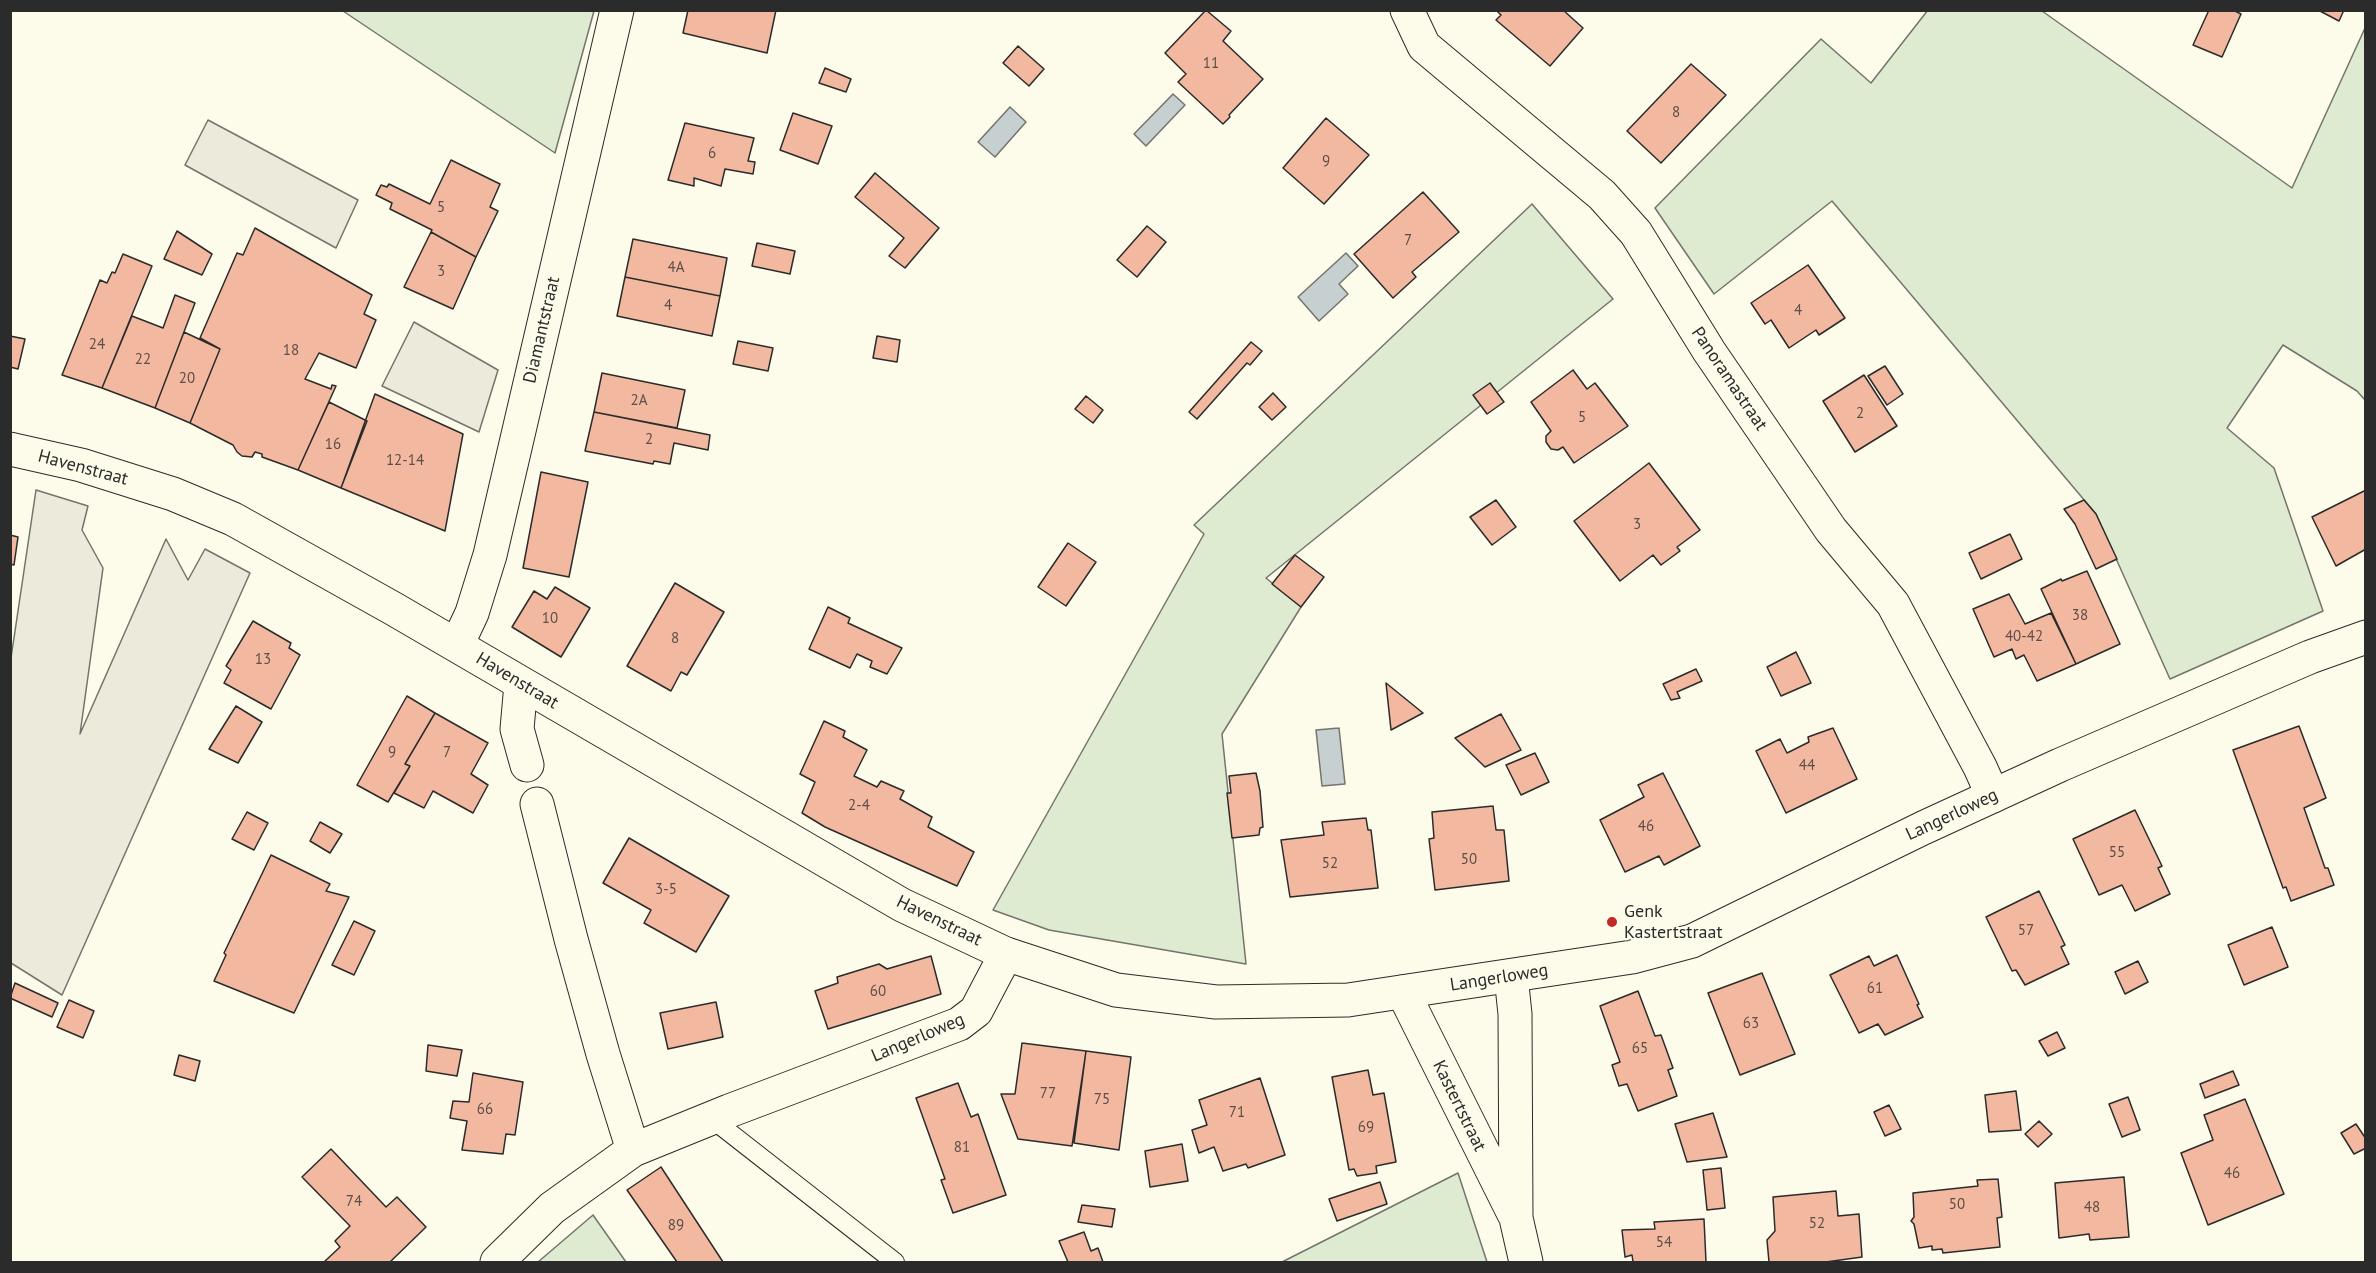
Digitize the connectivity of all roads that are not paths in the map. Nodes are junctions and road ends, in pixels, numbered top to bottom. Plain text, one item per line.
1 (617, 10) edge
2 (1407, 10) edge
3 (10, 449) edge
4 (2366, 637) edge
5 (457, 645) junction
6 (521, 684) junction
7 (527, 765) dead end
8 (1993, 796) junction
9 (537, 804) dead end
10 (1006, 954) junction
11 (1511, 976) junction
12 (1403, 992) junction
13 (711, 1118) junction
14 (633, 1150) junction
15 (1516, 1218) junction
16 (497, 1263) edge
17 (896, 1263) edge
18 (1526, 1263) edge

1 - 5 street, Diamantstraat
2 - 8 street, Panoramastraat
3 - 5 street, Havenstraat
4 - 8 street, Langerloweg
5 - 6 street, Havenstraat
6 - 7 street
6 - 10 street, Havenstraat
8 - 11 street, Langerloweg
9 - 14 street
10 - 12 street, Langerloweg
10 - 13 street, Langerloweg
11 - 12 street, Langerloweg
11 - 15 street, Kastertstraat
12 - 15 street, Kastertstraat
13 - 14 street, Langerloweg
13 - 17 lane
14 - 16 street, Langerloweg
15 - 18 street, Kastertstraat

